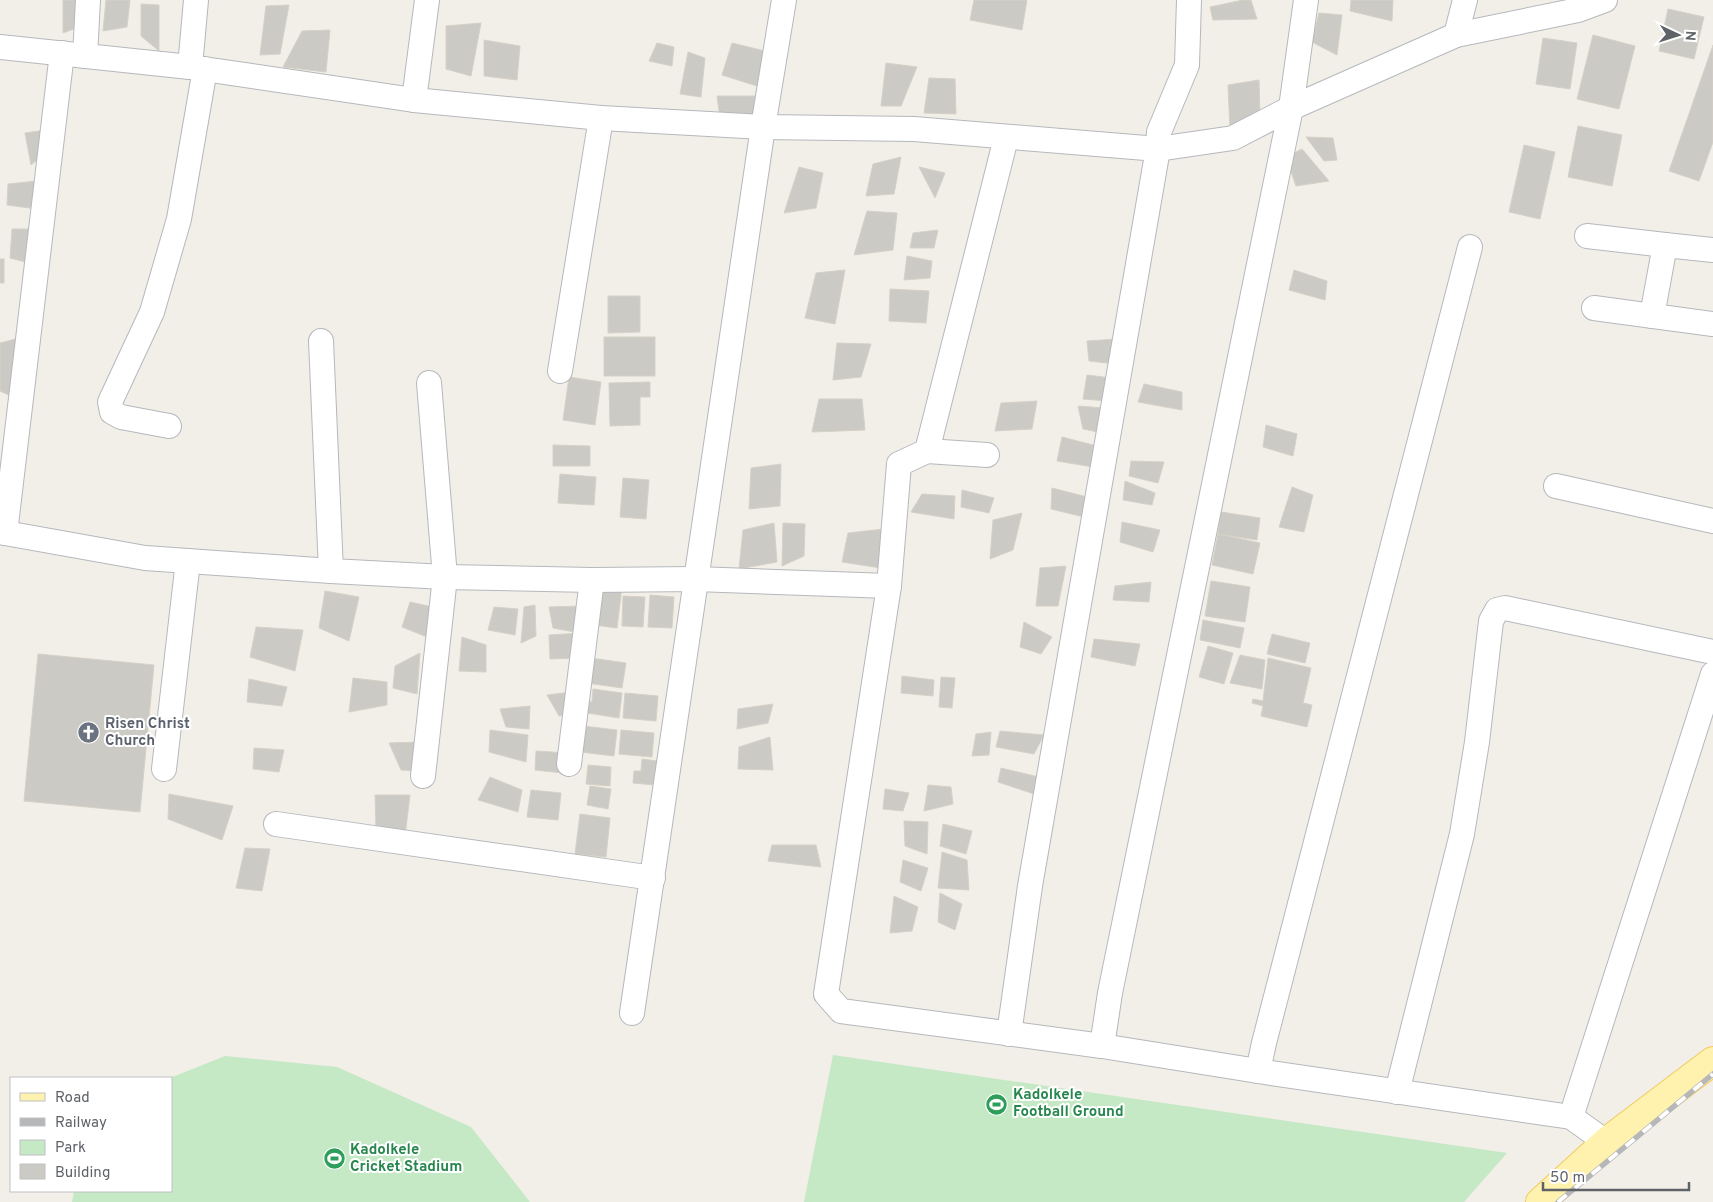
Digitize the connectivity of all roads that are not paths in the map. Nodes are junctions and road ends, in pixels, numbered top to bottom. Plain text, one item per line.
1 (88, 0) edge
2 (196, 0) edge
3 (426, 0) edge
4 (784, 0) edge
5 (1189, 0) edge
6 (1306, 0) edge
7 (1465, 0) edge
8 (1605, 0) edge
9 (1456, 35) junction
10 (0, 47) edge
11 (62, 53) junction
12 (85, 56) junction
13 (198, 68) junction
14 (414, 100) junction
15 (1291, 108) junction
16 (601, 118) junction
17 (763, 127) junction
18 (1006, 138) junction
19 (1158, 149) junction
20 (1587, 236) dead end
21 (1665, 245) junction
22 (1470, 247) dead end
23 (1713, 250) edge
24 (1594, 308) dead end
25 (1652, 316) junction
26 (1713, 324) edge
27 (321, 341) dead end
28 (560, 371) dead end
29 (429, 383) dead end
30 (169, 426) dead end
31 (928, 451) junction
32 (987, 455) dead end
33 (1556, 486) dead end
34 (1713, 520) edge
35 (2, 532) edge
36 (188, 561) junction
37 (331, 571) junction
38 (445, 577) junction
39 (696, 579) junction
40 (592, 580) junction
41 (889, 586) junction
42 (1713, 652) edge
43 (1713, 674) edge
44 (1705, 731) edge
45 (569, 764) dead end
46 (164, 769) dead end
47 (423, 776) dead end
48 (276, 824) dead end
49 (653, 878) junction
50 (632, 1014) dead end
51 (1008, 1034) junction
52 (1102, 1046) junction
53 (1713, 1061) edge
54 (1258, 1071) junction
55 (1397, 1092) junction
56 (1571, 1117) junction
57 (1606, 1142) junction
58 (1540, 1202) edge

1 - 12 street
2 - 13 street
3 - 14 street
4 - 17 street
5 - 19 street
6 - 15 street
7 - 9 street
8 - 9 street
9 - 15 street
10 - 11 street
11 - 12 street
11 - 35 street
12 - 13 street
13 - 14 street
13 - 30 street
14 - 16 street
15 - 19 street
15 - 52 street
16 - 17 street
16 - 28 street
17 - 18 street
17 - 39 street
18 - 19 street
18 - 31 street
19 - 51 street
20 - 21 street
21 - 23 street
21 - 25 street
22 - 54 street
24 - 25 street
25 - 26 street
27 - 37 street
29 - 38 street
31 - 32 street
31 - 41 street
33 - 34 street
35 - 36 street
36 - 37 street
36 - 46 street
37 - 38 street
38 - 40 street
38 - 47 street
39 - 40 street
39 - 41 street
39 - 49 street
40 - 45 street
41 - 51 street
42 - 55 street
43 - 44 street
44 - 56 street
48 - 49 street
49 - 50 street
51 - 52 street
52 - 54 street
53 - 57 main road
54 - 55 street
55 - 56 street
56 - 57 street
57 - 58 main road

